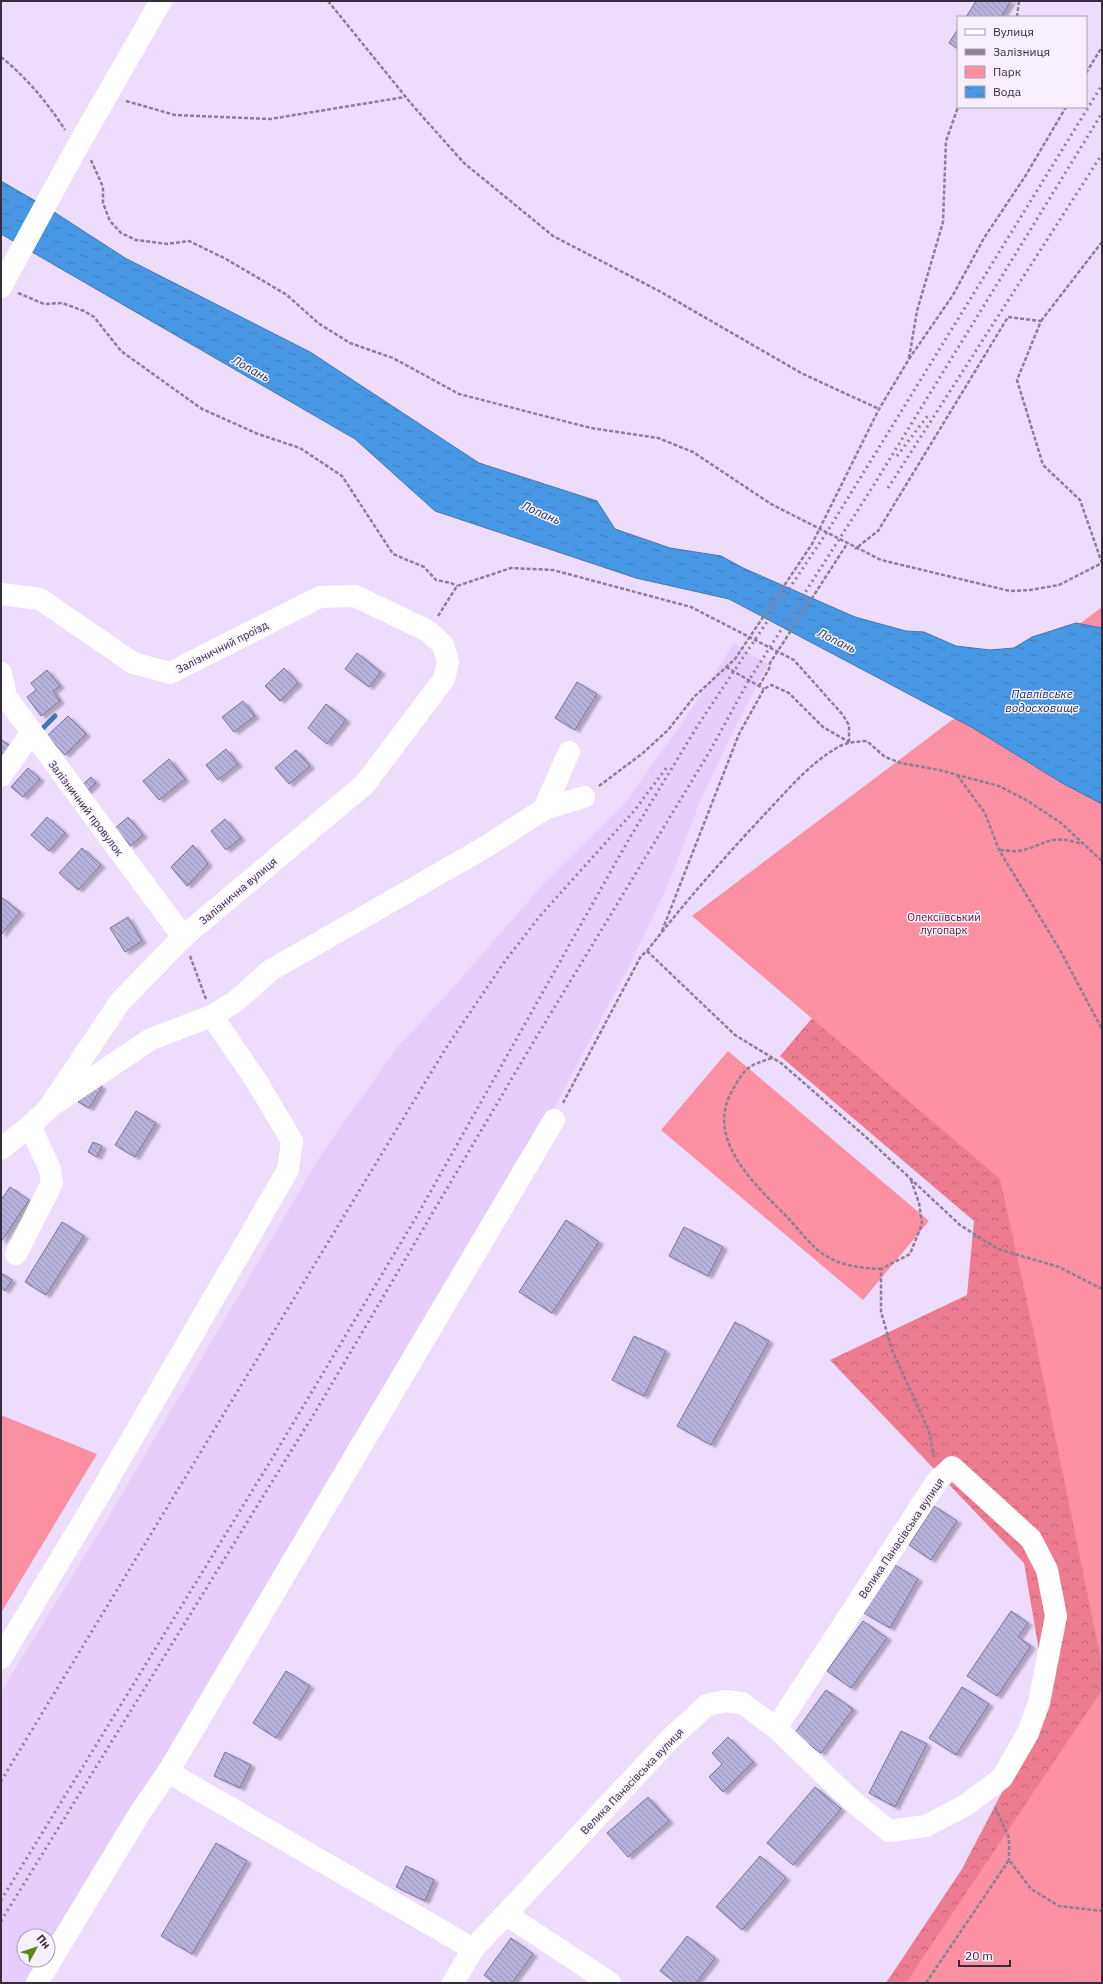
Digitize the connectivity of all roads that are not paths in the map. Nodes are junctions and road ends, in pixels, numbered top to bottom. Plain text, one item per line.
1 (156, 4) edge
2 (4, 281) edge
3 (1, 594) edge
4 (428, 631) joint
5 (1, 673) edge
6 (34, 737) junction
7 (569, 752) dead end
8 (1, 776) edge
9 (584, 797) road end
10 (544, 809) junction
11 (183, 937) junction
12 (212, 1016) junction
13 (48, 1109) junction
14 (554, 1120) road end
15 (30, 1126) junction
16 (1, 1148) edge
17 (16, 1254) dead end
18 (1, 1658) edge
19 (776, 1728) junction
20 (168, 1772) junction
21 (507, 1914) junction
22 (472, 1950) junction
23 (37, 1983) edge
24 (453, 1983) edge
25 (610, 1983) edge

1 - 2 street
3 - 4 street, Залізничний проїзд
4 - 11 street, Залізнична вулиця
5 - 6 street, Залізничний провулок
6 - 8 street
6 - 11 street, Залізничний провулок
7 - 10 street
9 - 10 street
10 - 12 street
11 - 13 street, Залізнична вулиця
12 - 13 street
12 - 18 street
13 - 15 street, Залізнична вулиця
14 - 20 street
15 - 16 street, Залізнична вулиця
15 - 17 street
19 - 19 street, Велика Панасівська вулиця
19 - 21 street, Велика Панасівська вулиця
20 - 22 street
20 - 23 street
21 - 22 street, Велика Панасівська вулиця
21 - 25 street
22 - 24 street, Велика Панасівська вулиця

